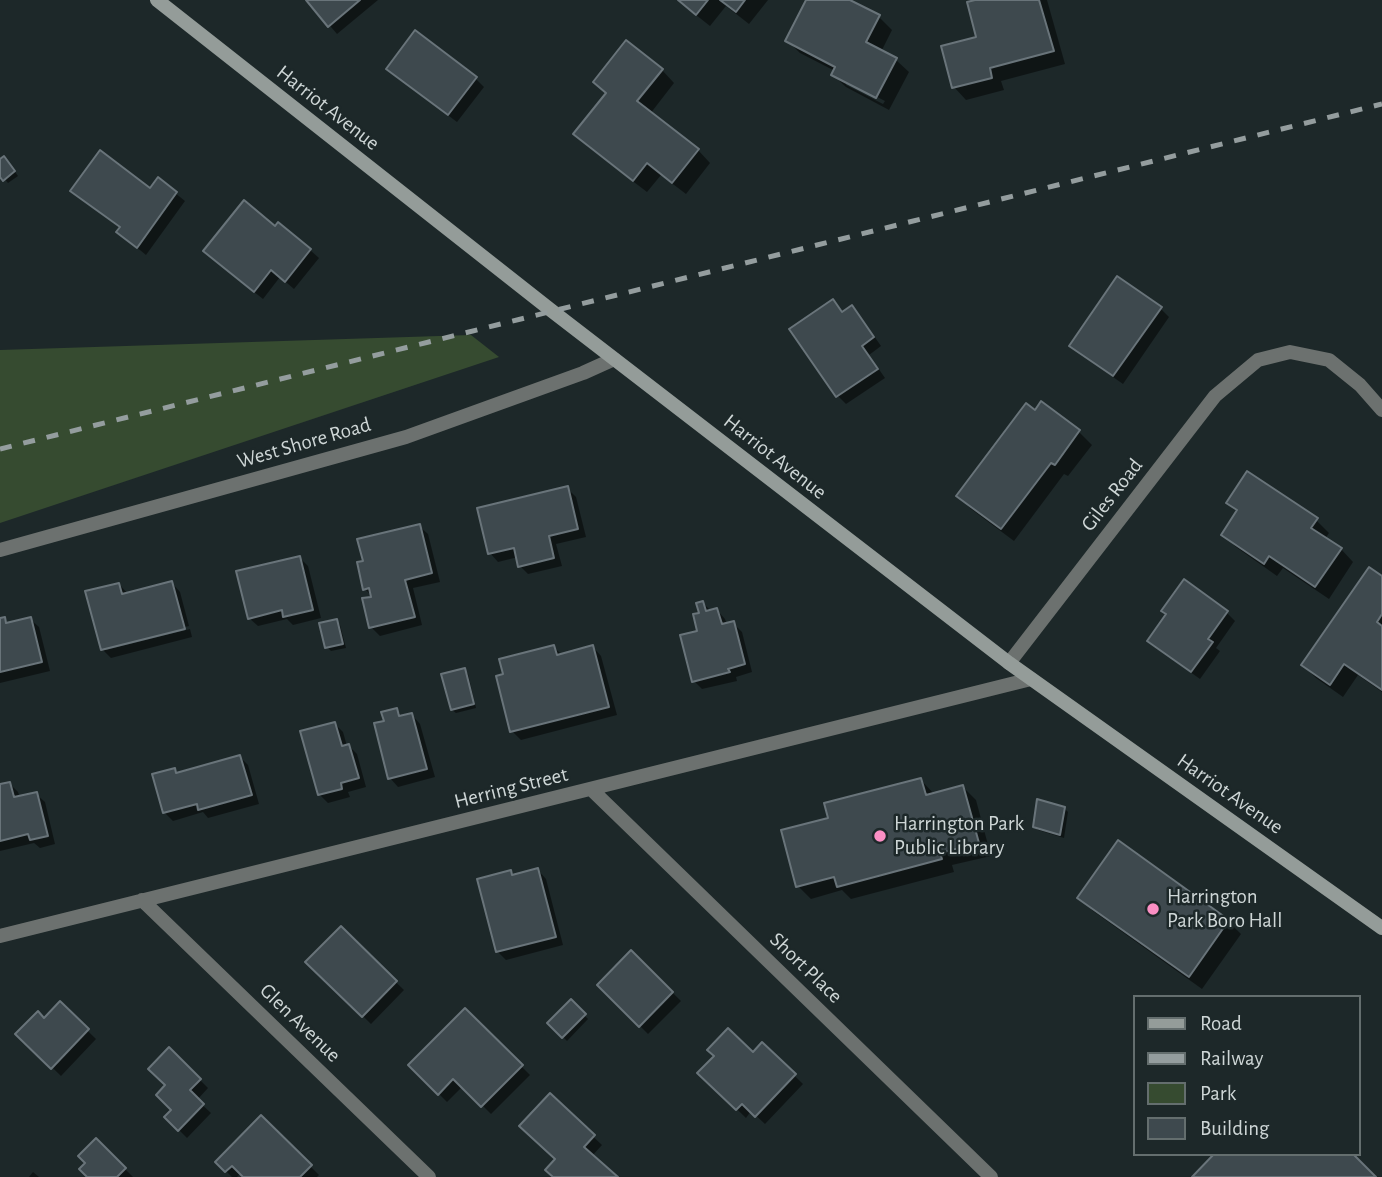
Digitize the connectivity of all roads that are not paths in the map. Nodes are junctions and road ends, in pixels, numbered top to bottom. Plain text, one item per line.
1 (157, 0) edge
2 (614, 359) junction
3 (1382, 410) edge
4 (0, 550) edge
5 (1009, 663) junction
6 (1031, 679) junction
7 (592, 790) junction
8 (142, 900) junction
9 (1382, 928) edge
10 (0, 936) edge
11 (429, 1177) edge
12 (991, 1177) edge

1 - 2 street, Harriot Avenue
2 - 4 street, West Shore Road
2 - 5 street, Harriot Avenue
3 - 5 street, Giles Road
5 - 6 street, Harriot Avenue
6 - 7 street, Herring Street
6 - 9 street, Harriot Avenue
7 - 8 street, Herring Street
7 - 12 street, Short Place
8 - 10 street, Herring Street
8 - 11 street, Glen Avenue

